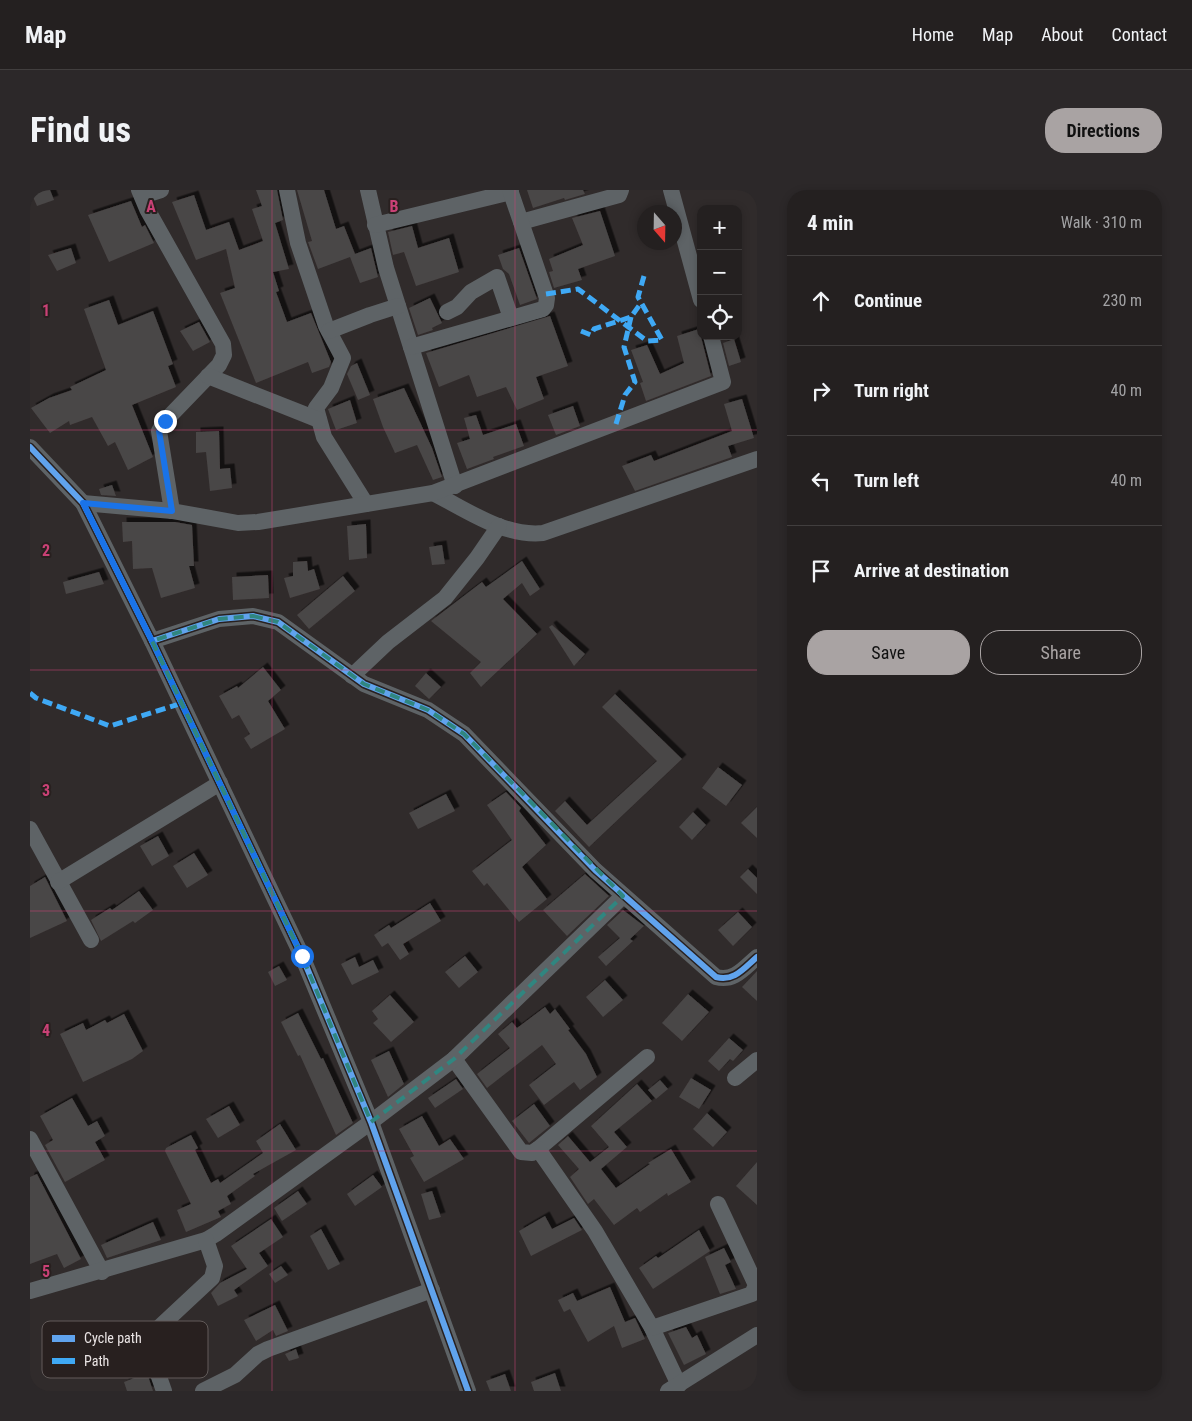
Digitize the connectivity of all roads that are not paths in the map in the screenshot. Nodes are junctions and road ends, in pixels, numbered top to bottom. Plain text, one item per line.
1 (161, 190) edge
2 (287, 190) edge
3 (368, 190) edge
4 (621, 190) edge
5 (671, 190) edge
6 (511, 191) edge
7 (140, 193) edge
8 (521, 222) junction
9 (375, 225) junction
10 (700, 295) edge
11 (398, 306) junction
12 (447, 312) dead end
13 (511, 318) junction
14 (329, 331) junction
15 (712, 340) edge
16 (411, 347) junction
17 (208, 376) junction
18 (319, 420) junction
19 (30, 447) edge
20 (757, 459) edge
21 (455, 486) junction
22 (433, 493) junction
23 (83, 503) junction
24 (366, 504) junction
25 (172, 511) junction
26 (499, 526) junction
27 (152, 641) junction
28 (352, 676) junction
29 (220, 783) junction
30 (30, 828) edge
31 (34, 847) edge
32 (58, 882) junction
33 (623, 896) junction
34 (91, 940) dead end
35 (757, 957) edge
36 (647, 1057) dead end
37 (454, 1059) junction
38 (757, 1060) edge
39 (735, 1078) dead end
40 (370, 1122) junction
41 (30, 1139) edge
42 (538, 1149) junction
43 (718, 1204) dead end
44 (206, 1240) junction
45 (102, 1272) junction
46 (432, 1290) junction
47 (30, 1291) edge
48 (166, 1321) edge
49 (652, 1328) junction
50 (757, 1335) edge
51 (159, 1378) edge
52 (673, 1388) edge
53 (164, 1391) edge
54 (203, 1391) edge
55 (468, 1391) edge

1 - 7 street
2 - 14 street
3 - 9 street
4 - 8 street
5 - 10 street
6 - 8 street
6 - 9 street
7 - 17 street
8 - 13 street
9 - 11 street
11 - 14 street
11 - 16 street
12 - 13 street
13 - 16 street
14 - 18 street
15 - 21 street
16 - 21 street
17 - 18 street
17 - 25 street
18 - 24 street
19 - 23 street
20 - 26 street
21 - 22 street
22 - 24 street
22 - 26 street
23 - 25 street
23 - 27 street
24 - 25 street
26 - 28 street
27 - 28 street
27 - 29 street
28 - 33 street
29 - 32 street
29 - 40 street
30 - 31 street
31 - 32 street
32 - 34 street
33 - 35 street
33 - 37 street
36 - 42 street
37 - 40 street
37 - 42 street
38 - 39 street
40 - 44 street
40 - 46 street
41 - 45 street
42 - 49 street
43 - 49 street
44 - 45 street
44 - 48 street
45 - 47 street
46 - 54 street
46 - 55 street
49 - 52 street
50 - 52 street
51 - 53 street

